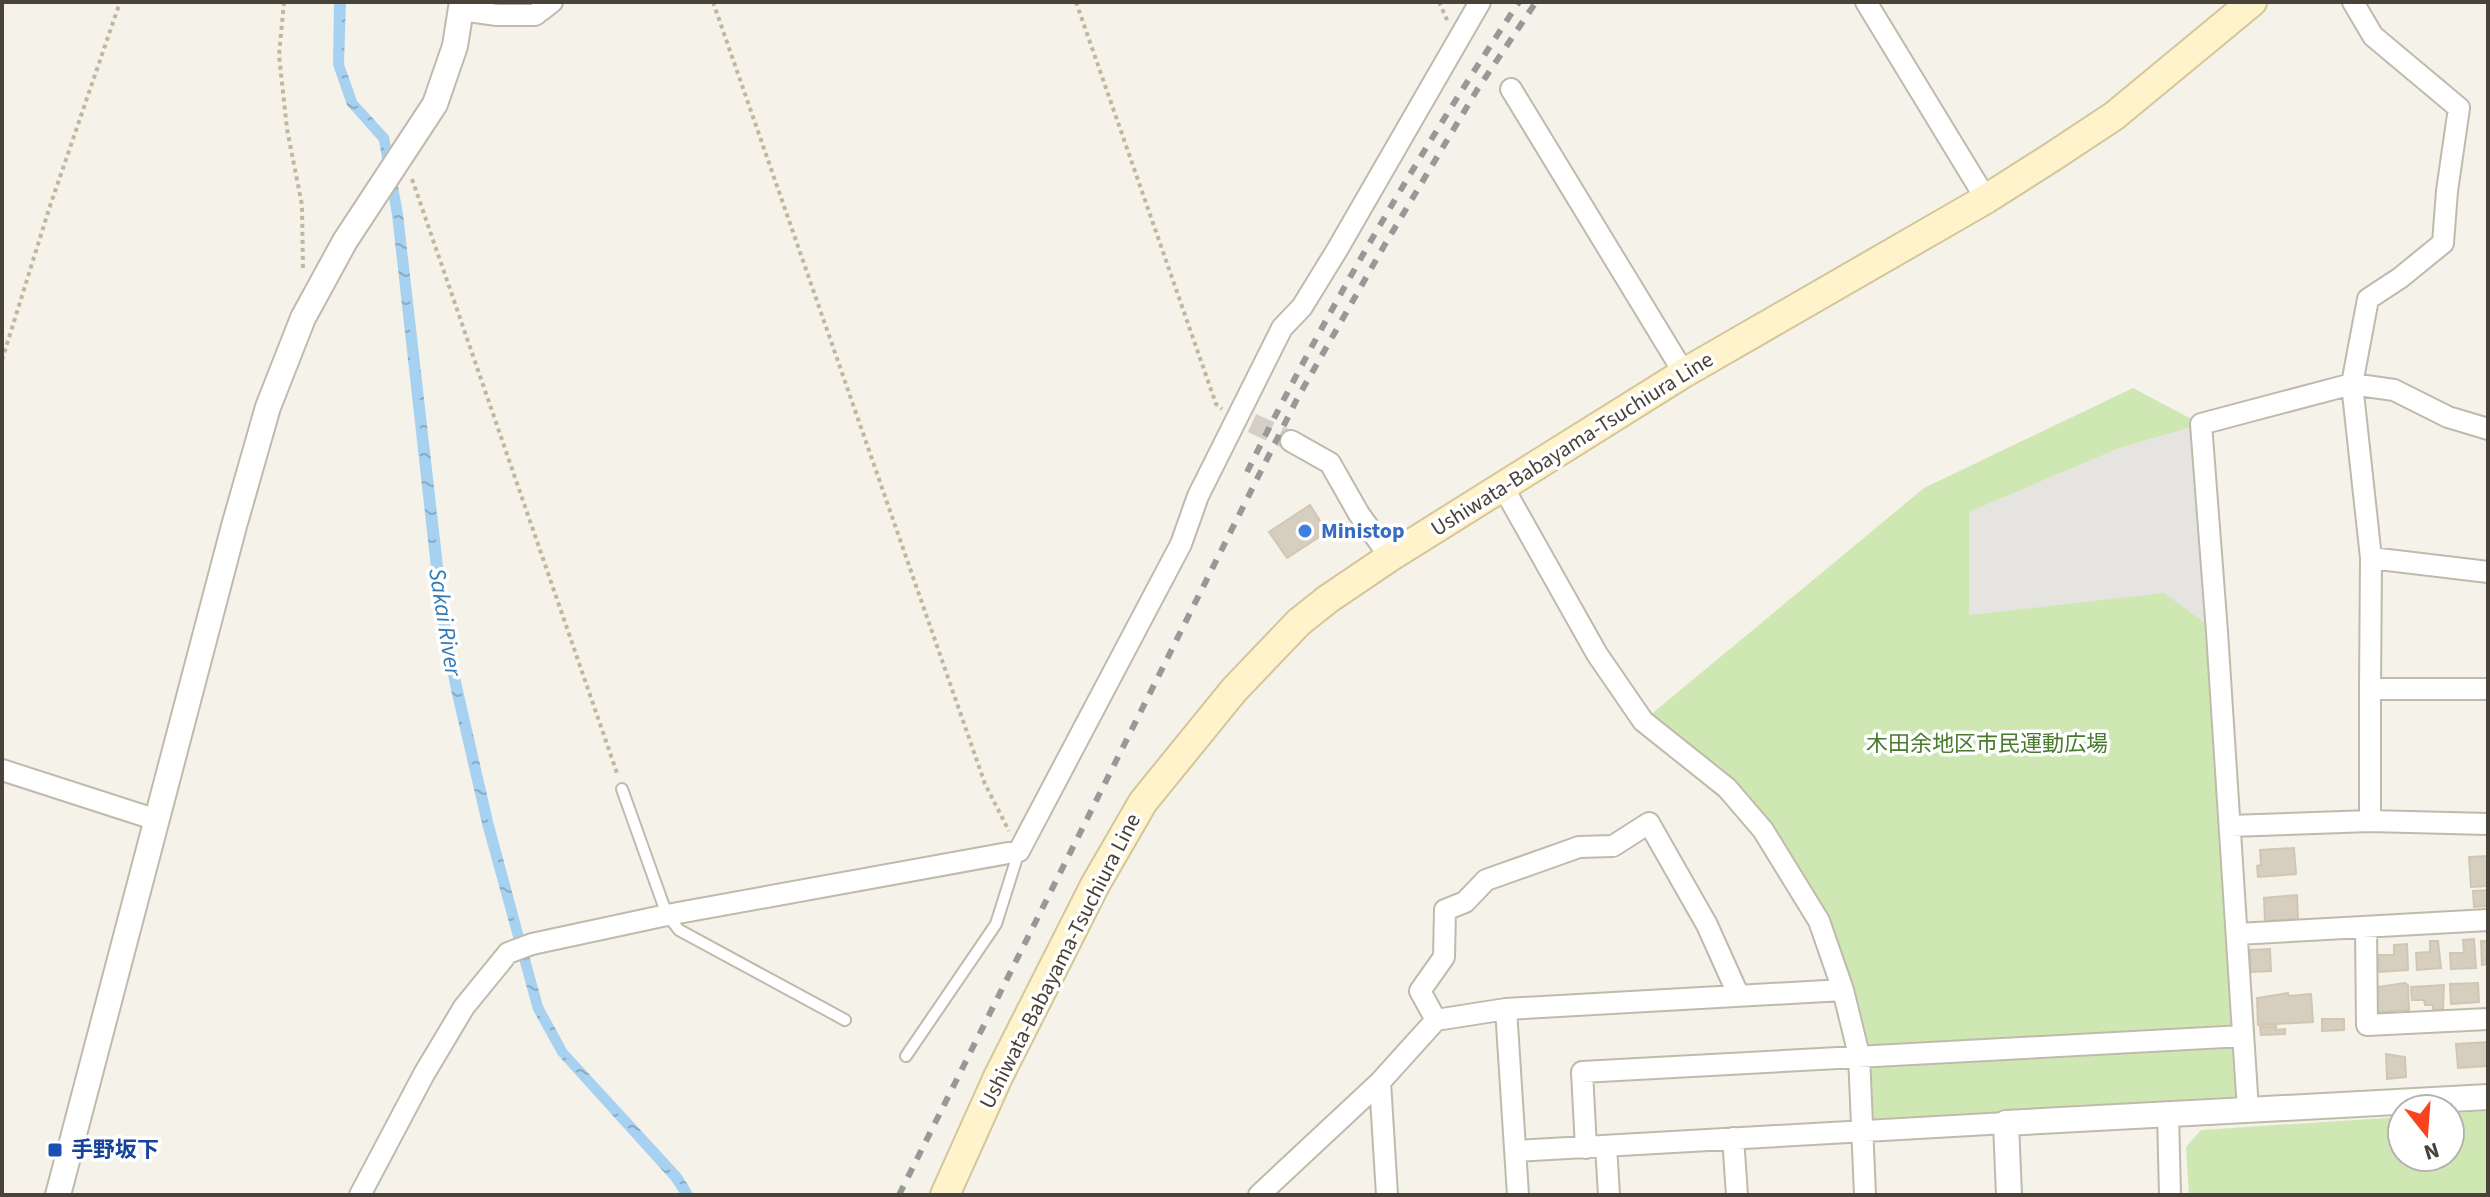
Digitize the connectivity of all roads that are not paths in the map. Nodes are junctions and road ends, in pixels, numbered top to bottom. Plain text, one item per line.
1 (552, 2) edge
2 (1480, 2) edge
3 (1866, 2) edge
4 (2252, 2) edge
5 (2353, 2) edge
6 (462, 6) edge
7 (1511, 89) dead end
8 (1986, 199) junction
9 (1684, 373) junction
10 (2352, 384) junction
11 (2488, 429) edge
12 (1291, 441) tunnel mouth
13 (1503, 487) junction
14 (1390, 557) junction
15 (2371, 558) junction
16 (2488, 572) edge
17 (2370, 689) junction
18 (2488, 689) edge
19 (2, 770) edge
20 (622, 789) road end
21 (157, 820) junction
22 (2370, 821) junction
23 (2488, 824) edge
24 (2230, 826) junction
25 (1019, 851) junction
26 (667, 915) junction
27 (2488, 920) edge
28 (2366, 927) junction
29 (2237, 934) junction
30 (1843, 990) junction
31 (1738, 994) junction
32 (1506, 1009) junction
33 (2488, 1019) edge
34 (845, 1020) dead end
35 (1436, 1020) junction
36 (2243, 1036) junction
37 (1859, 1055) junction
38 (906, 1056) dead end
39 (1380, 1082) junction
40 (2488, 1097) edge
41 (2248, 1110) junction
42 (2168, 1113) junction
43 (2006, 1123) junction
44 (1862, 1131) junction
45 (1733, 1138) junction
46 (1596, 1147) junction
47 (1515, 1151) junction
48 (58, 1195) edge
49 (360, 1195) edge
50 (945, 1195) edge
51 (1259, 1195) edge
52 (1387, 1195) edge
53 (1518, 1195) edge
54 (1609, 1195) edge
55 (1737, 1195) edge
56 (1865, 1195) edge
57 (2009, 1195) edge
58 (2170, 1195) edge

1 - 6 street
2 - 25 street
3 - 8 street
4 - 8 main road, Ushiwata-Babayama-Tsuchiura Line
5 - 10 street
6 - 21 street
7 - 9 street
8 - 9 main road, Ushiwata-Babayama-Tsuchiura Line
9 - 13 main road, Ushiwata-Babayama-Tsuchiura Line
10 - 11 street
10 - 15 street
10 - 24 street
12 - 14 street
13 - 14 main road, Ushiwata-Babayama-Tsuchiura Line
13 - 30 street
14 - 50 main road, Ushiwata-Babayama-Tsuchiura Line
15 - 16 street
15 - 17 street
17 - 18 street
17 - 22 street
19 - 21 street
20 - 26 lane
21 - 48 street
22 - 23 street
22 - 24 street
24 - 29 street
25 - 26 street
25 - 38 lane
26 - 34 lane
26 - 49 street
27 - 28 street
28 - 29 street
28 - 33 street
29 - 36 street
30 - 31 street
30 - 37 street
31 - 32 street
31 - 35 street
32 - 35 street
32 - 47 street
35 - 39 street
36 - 37 street
36 - 41 street
37 - 44 street
37 - 46 street
39 - 51 street
39 - 52 street
40 - 41 street
41 - 42 street
42 - 43 street
42 - 58 street
43 - 44 street
43 - 57 street
44 - 45 street
44 - 56 street
45 - 46 street
45 - 55 street
46 - 47 street
46 - 54 street
47 - 53 street

